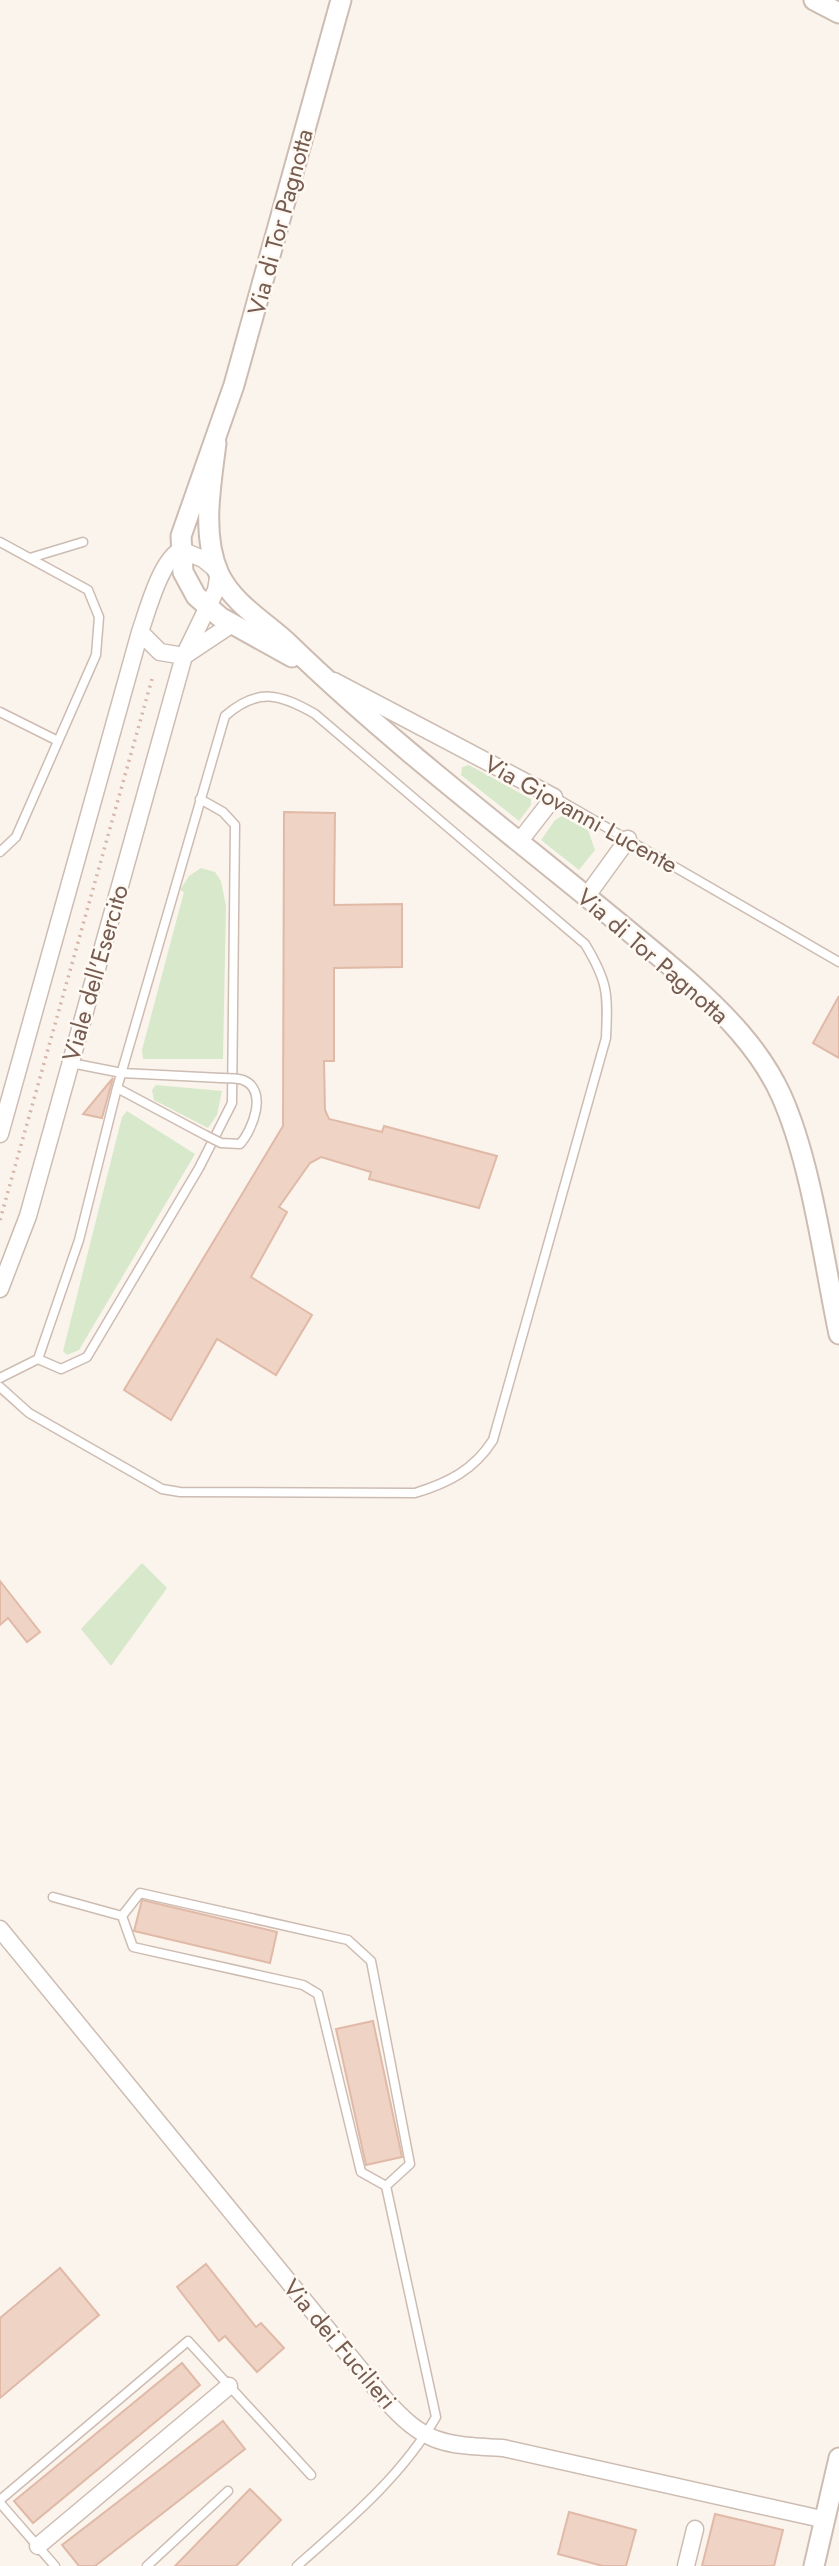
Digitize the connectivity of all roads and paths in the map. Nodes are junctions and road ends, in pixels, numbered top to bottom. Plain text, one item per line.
1 (341, 0) edge
2 (814, 0) edge
3 (839, 13) edge
4 (216, 443) junction
5 (0, 541) edge
6 (83, 542) dead end
7 (181, 550) junction
8 (30, 558) junction
9 (219, 572) junction
10 (206, 607) junction
11 (232, 624) junction
12 (140, 632) junction
13 (184, 656) junction
14 (319, 673) junction
15 (152, 679) dead end
16 (0, 712) edge
17 (58, 741) junction
18 (554, 797) junction
19 (200, 799) junction
20 (628, 839) junction
21 (519, 842) junction
22 (0, 852) edge
23 (586, 897) junction
24 (839, 962) edge
25 (70, 1063) junction
26 (122, 1073) junction
27 (117, 1088) junction
28 (0, 1134) edge
29 (0, 1220) edge
30 (7, 1252) edge
31 (0, 1289) edge
32 (839, 1334) edge
33 (38, 1359) junction
34 (0, 1378) edge
35 (0, 1387) edge
36 (53, 1897) dead end
37 (121, 1916) junction
38 (0, 1929) edge
39 (386, 2186) junction
40 (229, 2386) junction
41 (425, 2436) junction
42 (839, 2458) edge
43 (311, 2475) dead end
44 (228, 2491) dead end
45 (0, 2502) edge
46 (826, 2520) junction
47 (695, 2529) dead end
48 (38, 2546) junction
49 (55, 2566) edge
50 (147, 2566) edge
51 (297, 2566) edge
52 (686, 2566) edge
53 (814, 2566) edge

1 - 4 street, Via di Tor Pagnotta
2 - 3 street
4 - 7 street, Via di Tor Pagnotta
4 - 9 street, Via di Tor Pagnotta
5 - 8 lane
6 - 8 lane
7 - 9 street
7 - 10 street, Via di Tor Pagnotta
7 - 12 street, Viale dell'Esercito
8 - 17 lane
9 - 10 street, Viale dell'Esercito
9 - 14 street, Via di Tor Pagnotta
10 - 11 street, Via di Tor Pagnotta
10 - 13 street, Viale dell'Esercito
11 - 13 street
11 - 14 street, Via di Tor Pagnotta
12 - 13 street
12 - 28 street, Viale dell'Esercito
13 - 25 street, Viale dell'Esercito
14 - 18 street, Via Giovanni Lucente
14 - 21 street, Via di Tor Pagnotta
15 - 29 path, Viale dell'Esercito
16 - 17 lane
17 - 22 lane
18 - 20 lane, Via Giovanni Lucente
18 - 21 street
19 - 26 lane
19 - 33 lane
19 - 35 lane
20 - 23 street
20 - 24 lane, Via Giovanni Lucente
21 - 23 street, Via di Tor Pagnotta
23 - 32 street, Via di Tor Pagnotta
25 - 26 lane
25 - 30 street, Viale dell'Esercito
26 - 27 lane
26 - 27 lane, bridge
27 - 33 lane
30 - 31 street, Viale dell'Esercito
33 - 34 lane
36 - 37 lane
37 - 39 lane
37 - 39 lane
38 - 41 street, Via dei Fucilieri
39 - 41 lane
40 - 43 lane
40 - 45 lane
40 - 48 street
41 - 46 street, Via dei Fucilieri
41 - 51 lane
42 - 46 street
44 - 50 lane
45 - 48 lane
46 - 53 street
47 - 52 street
48 - 49 lane

